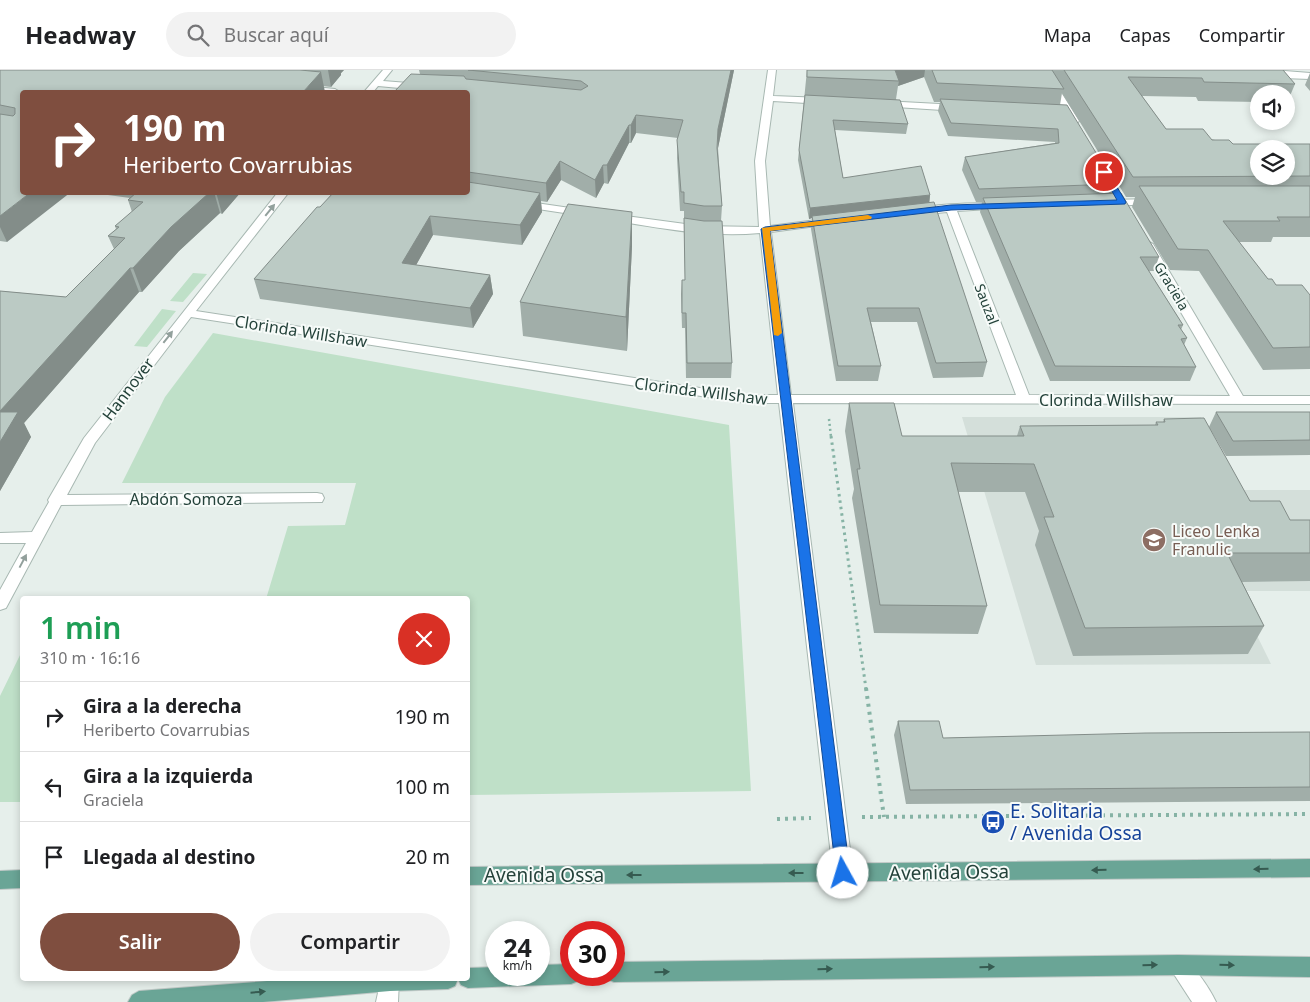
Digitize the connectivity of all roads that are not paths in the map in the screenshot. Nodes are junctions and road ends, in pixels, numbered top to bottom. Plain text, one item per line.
1 (388, 70) edge
2 (772, 70) edge
3 (1044, 70) edge
4 (1279, 73) edge
5 (1310, 76) edge
6 (376, 83) junction
7 (296, 88) edge
8 (430, 88) edge
9 (315, 90) edge
10 (370, 90) edge
11 (767, 98) junction
12 (834, 102) edge
13 (874, 104) edge
14 (973, 109) edge
15 (1079, 130) edge
16 (282, 195) edge
17 (508, 202) edge
18 (1162, 202) edge
19 (1094, 203) edge
20 (1008, 206) edge
21 (951, 208) junction
22 (904, 213) edge
23 (848, 220) edge
24 (765, 229) junction
25 (1142, 235) edge
26 (188, 313) junction
27 (786, 400) junction
28 (1024, 400) junction
29 (1239, 400) junction
30 (1310, 400) edge
31 (317, 498) dead end
32 (55, 500) junction
33 (36, 537) junction
34 (0, 538) edge
35 (0, 604) edge
36 (1310, 868) edge
37 (843, 873) junction
38 (470, 876) edge
39 (20, 879) edge
40 (0, 880) edge
41 (1178, 965) junction
42 (1310, 967) edge
43 (625, 972) edge
44 (560, 974) edge
45 (470, 978) edge
46 (390, 981) joint
47 (139, 1002) edge
48 (387, 1002) edge
49 (1205, 1002) edge

1 - 6 street
2 - 11 street
3 - 15 street
4 - 5 street
6 - 8 street
6 - 10 street
7 - 9 street
11 - 12 street
11 - 24 street
13 - 14 street
26 -> 16 street, Hannover
17 - 24 street
18 - 19 street
20 - 21 street
21 - 22 street
21 - 28 street, Sauzal
23 - 24 street
24 - 27 street
25 - 29 street, Graciela
26 - 27 street, Clorinda Willshaw
32 -> 26 street, Hannover
27 - 28 street, Clorinda Willshaw
27 - 37 street
28 - 29 street, Clorinda Willshaw
29 - 30 street, Clorinda Willshaw
31 - 32 street, Abdón Somoza
32 - 33 street, Hannover
33 - 34 street
35 -> 33 street, Hannover
36 -> 37 main road, Avenida Ossa
37 -> 38 main road, Avenida Ossa
39 - 40 main road
41 -> 42 main road
43 -> 41 main road
41 - 49 street
44 - 45 main road
47 -> 46 main road
46 - 48 street

